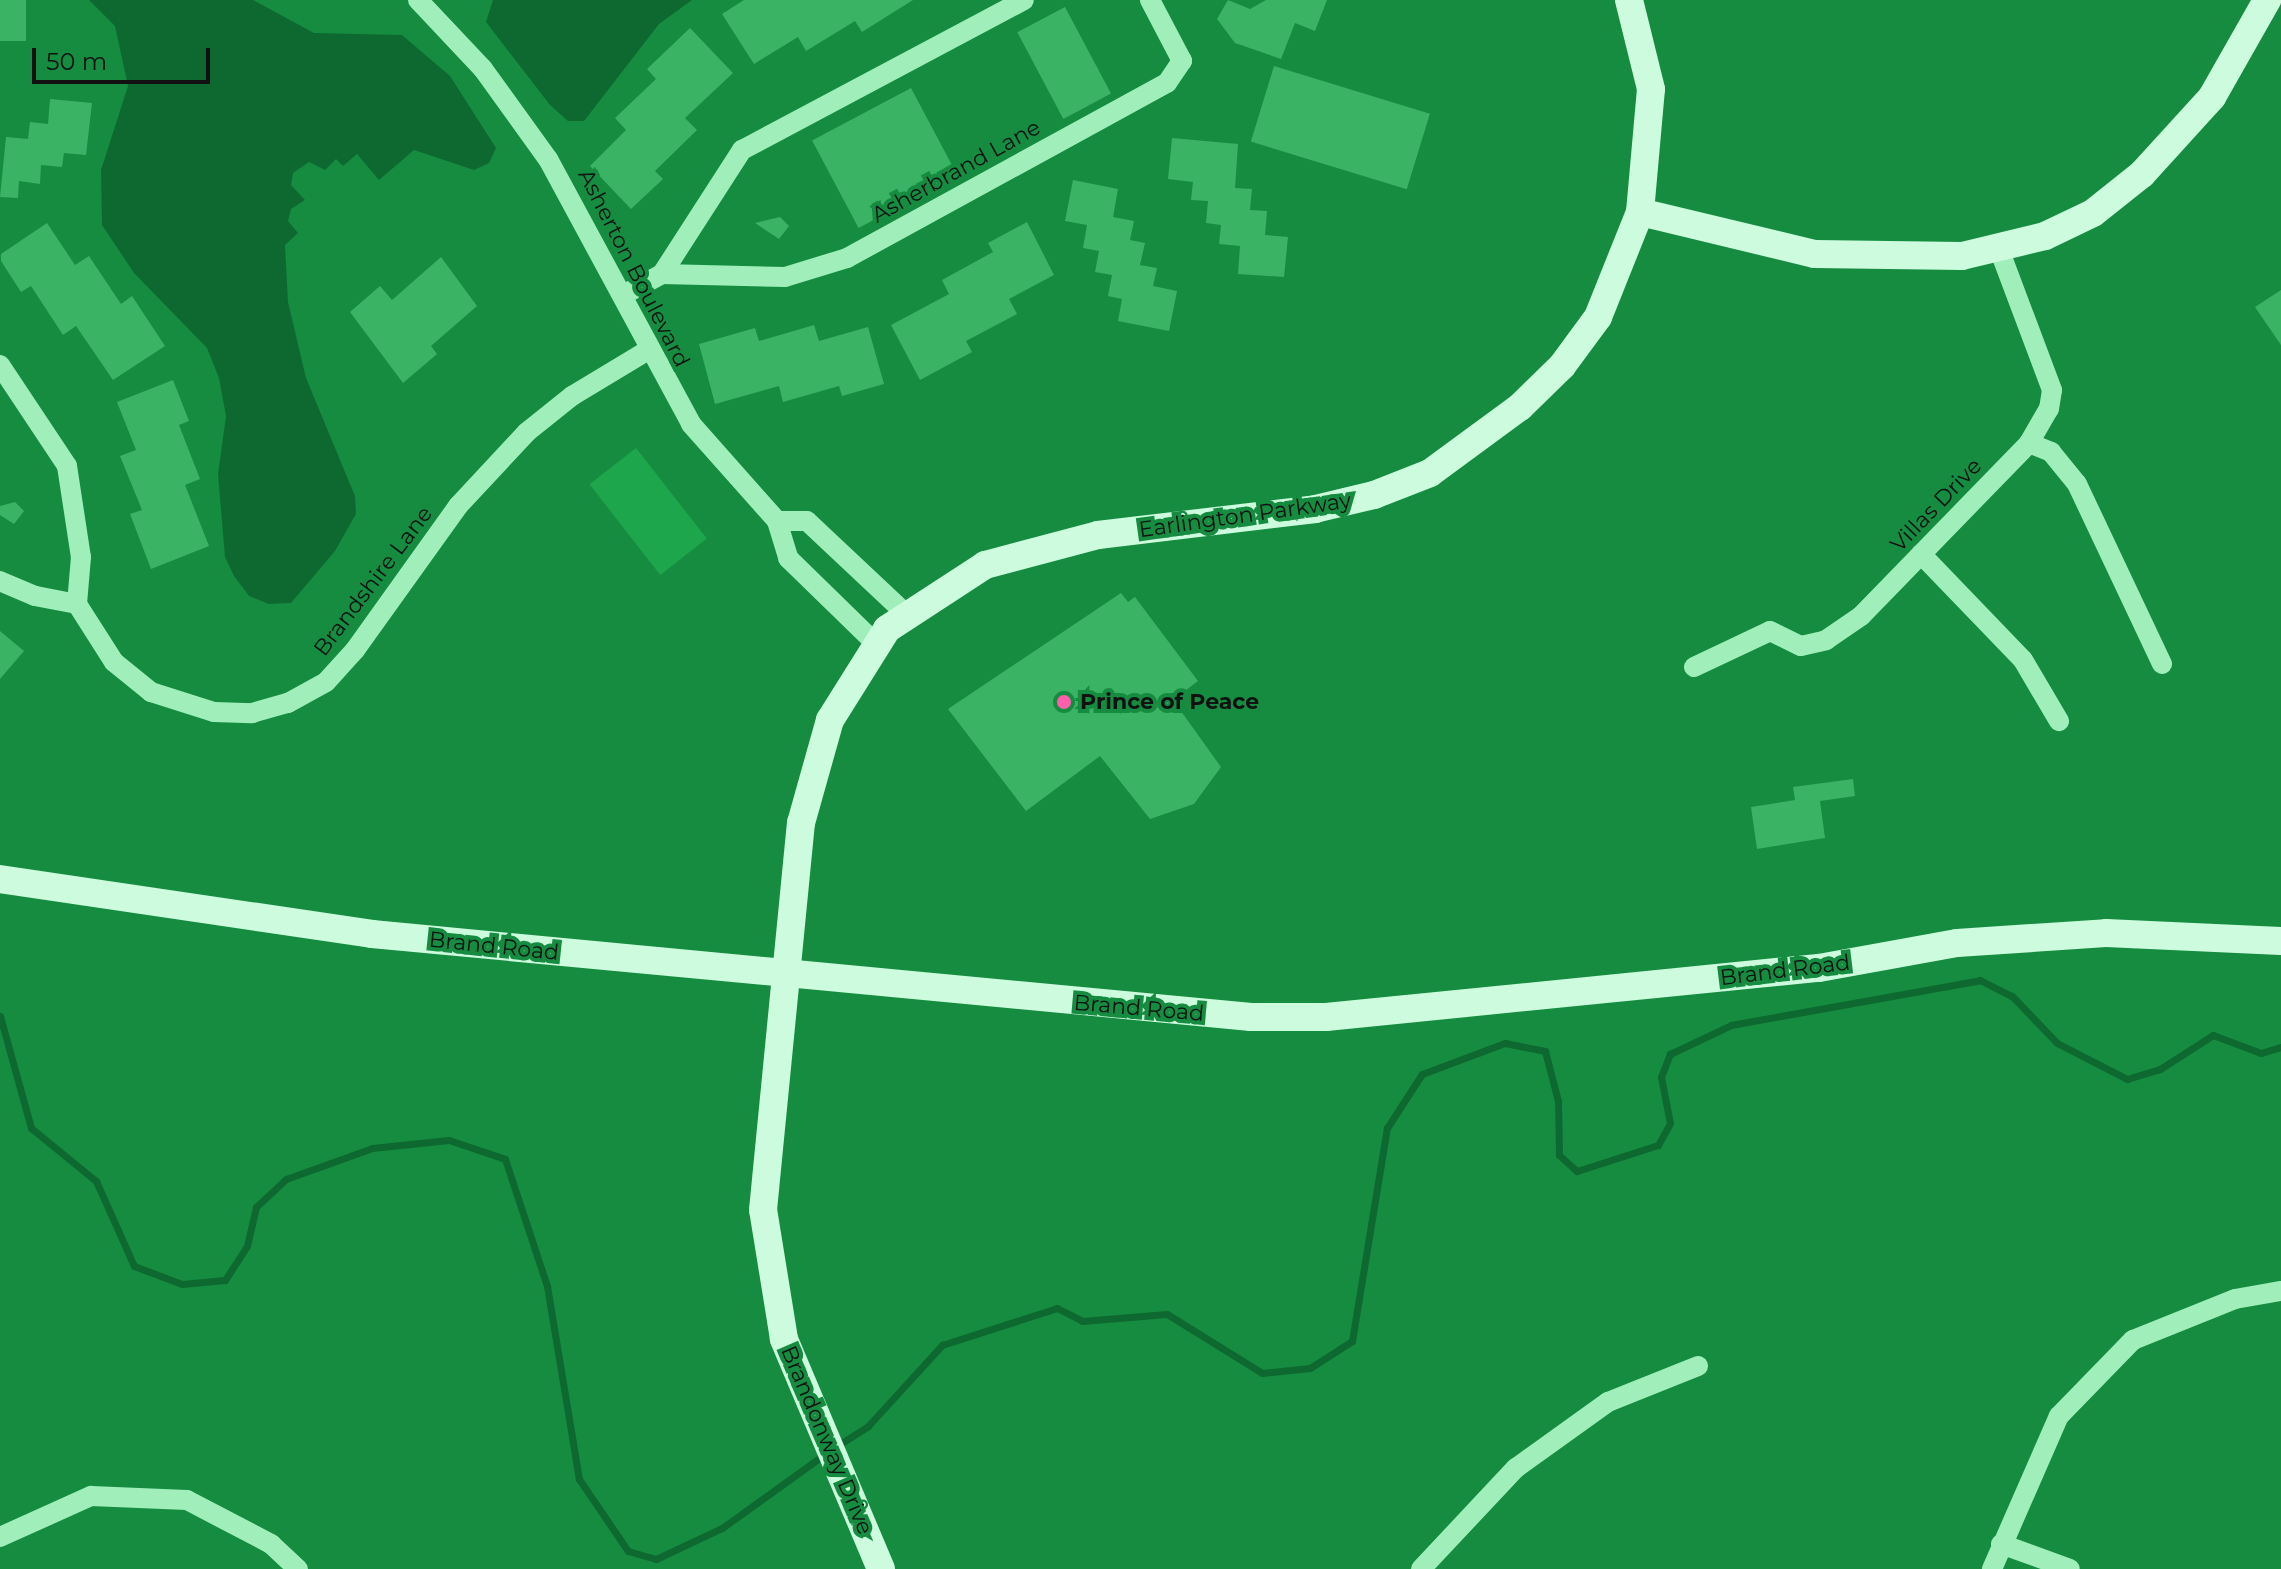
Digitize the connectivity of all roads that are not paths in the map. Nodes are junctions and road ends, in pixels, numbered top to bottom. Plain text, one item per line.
1 (418, 0) edge
2 (1024, 0) edge
3 (1150, 0) edge
4 (1629, 0) edge
5 (2267, 0) edge
6 (1640, 212) junction
7 (1999, 249) junction
8 (662, 274) junction
9 (623, 295) junction
10 (650, 349) junction
11 (0, 365) edge
12 (2029, 443) junction
13 (777, 521) junction
14 (1921, 554) junction
15 (0, 581) edge
16 (77, 604) junction
17 (905, 613) junction
18 (875, 643) junction
19 (2162, 664) dead end
20 (1694, 667) dead end
21 (2059, 721) dead end
22 (0, 879) edge
23 (2281, 941) edge
24 (785, 975) junction
25 (2281, 1291) edge
26 (1698, 1366) dead end
27 (0, 1537) edge
28 (2001, 1544) junction
29 (1427, 1567) edge
30 (298, 1569) edge
31 (881, 1569) edge
32 (1992, 1569) edge
33 (2070, 1569) edge

1 - 9 street, Asherton Boulevard
2 - 8 street, Asherbrand Lane
3 - 8 street, Asherbrand Lane
4 - 6 street, Earlington Parkway
5 - 7 street
6 - 7 street
6 - 17 street, Earlington Parkway
7 - 12 street, Villas Drive
8 - 9 street, Asherbrand Lane
9 - 10 street, Asherton Boulevard
10 - 13 street, Asherton Boulevard
10 - 16 street, Brandshire Lane
11 - 16 street
12 - 14 street, Villas Drive
12 - 19 street
13 - 17 street
13 - 18 street, Asherton Boulevard
14 - 20 street, Villas Drive
14 - 21 street
15 - 16 street
17 - 18 street, Earlington Parkway
18 - 24 street, Earlington Parkway
22 - 24 street, Brand Road
23 - 24 street, Brand Road
24 - 31 street, Brandonway Drive
25 - 28 street
26 - 29 street
27 - 30 street
28 - 32 street
28 - 33 street

